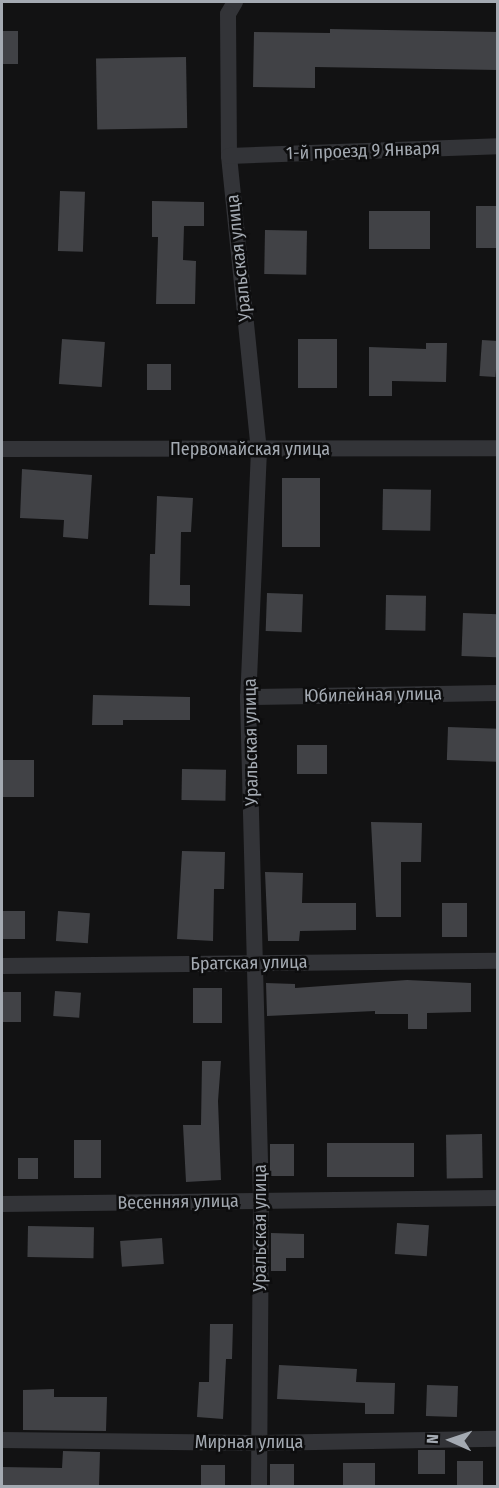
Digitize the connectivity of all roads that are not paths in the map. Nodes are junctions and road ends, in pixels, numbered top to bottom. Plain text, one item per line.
1 (234, 2) edge
2 (498, 146) edge
3 (229, 156) junction
4 (498, 448) edge
5 (2, 449) edge
6 (259, 450) junction
7 (498, 693) edge
8 (248, 697) junction
9 (498, 961) edge
10 (256, 963) junction
11 (2, 966) edge
12 (498, 1197) edge
13 (261, 1201) junction
14 (2, 1204) edge
15 (498, 1439) edge
16 (2, 1440) edge
17 (260, 1443) junction
18 (259, 1486) edge

1 - 3 street, Уральская улица
2 - 3 street, 1-й проезд 9 Января
3 - 6 street, Уральская улица
4 - 6 street, Первомайская улица
5 - 6 street, Первомайская улица
6 - 8 street, Уральская улица
7 - 8 street, Юбилейная улица
8 - 10 street, Уральская улица
9 - 10 street, Братская улица
10 - 11 street, Братская улица
10 - 13 street, Уральская улица
12 - 13 street, Весенняя улица
13 - 14 street, Весенняя улица
13 - 17 street, Уральская улица
15 - 17 street, Мирная улица
16 - 17 street, Мирная улица
17 - 18 street, Уральская улица

